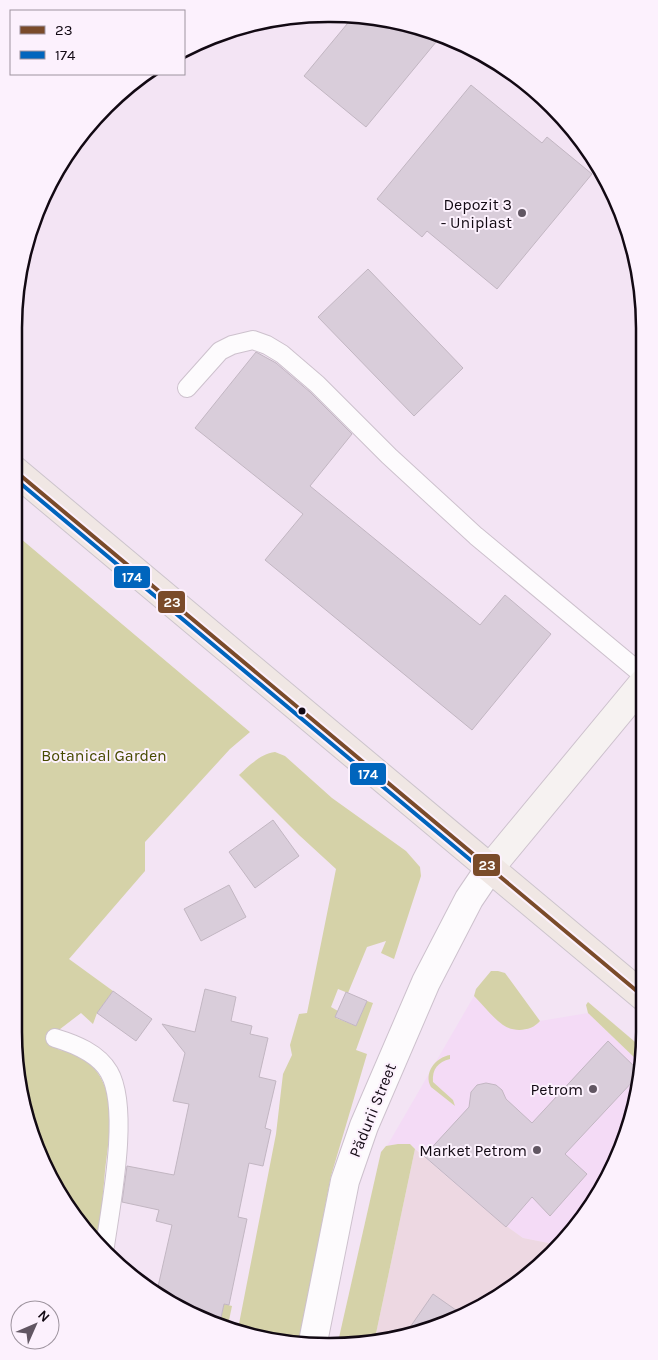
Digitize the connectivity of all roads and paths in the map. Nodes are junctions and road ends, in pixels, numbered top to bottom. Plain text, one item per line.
1 (188, 388) dead end
2 (22, 477) edge
3 (636, 669) edge
4 (636, 691) edge
5 (490, 868) junction
6 (636, 990) edge
7 (55, 1038) dead end
8 (107, 1242) edge
9 (314, 1337) edge

1 - 3 lane
2 - 5 main road
4 - 5 main road, Pădurii Street
5 - 6 main road
5 - 9 street, Pădurii Street
7 - 8 lane

